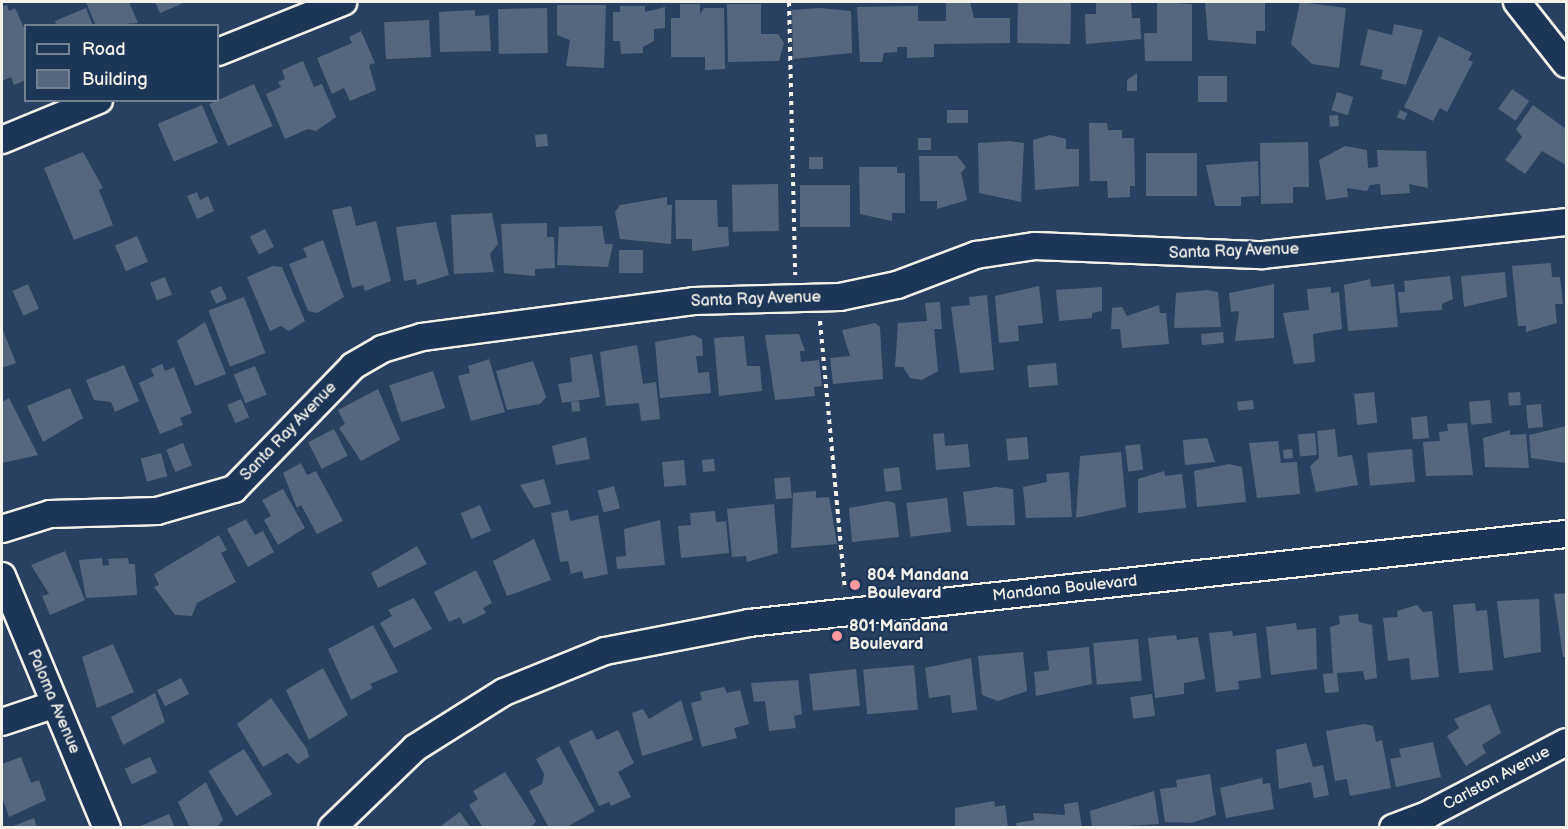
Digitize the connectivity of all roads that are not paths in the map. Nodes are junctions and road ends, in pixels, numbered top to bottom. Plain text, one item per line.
1 (343, 2) edge
2 (1517, 2) edge
3 (219, 52) edge
4 (1566, 64) edge
5 (94, 102) edge
6 (2, 140) edge
7 (1566, 222) edge
8 (2, 529) edge
9 (1566, 534) edge
10 (2, 576) edge
11 (53, 705) junction
12 (2, 722) edge
13 (1566, 742) edge
14 (340, 825) edge
15 (107, 828) edge
16 (1393, 828) edge

1 - 3 street
2 - 4 street
5 - 6 street
7 - 8 street, Santa Ray Avenue
9 - 14 street, Mandana Boulevard
10 - 11 street, Paloma Avenue
11 - 12 street
11 - 15 street, Paloma Avenue
13 - 16 street, Carlston Avenue

